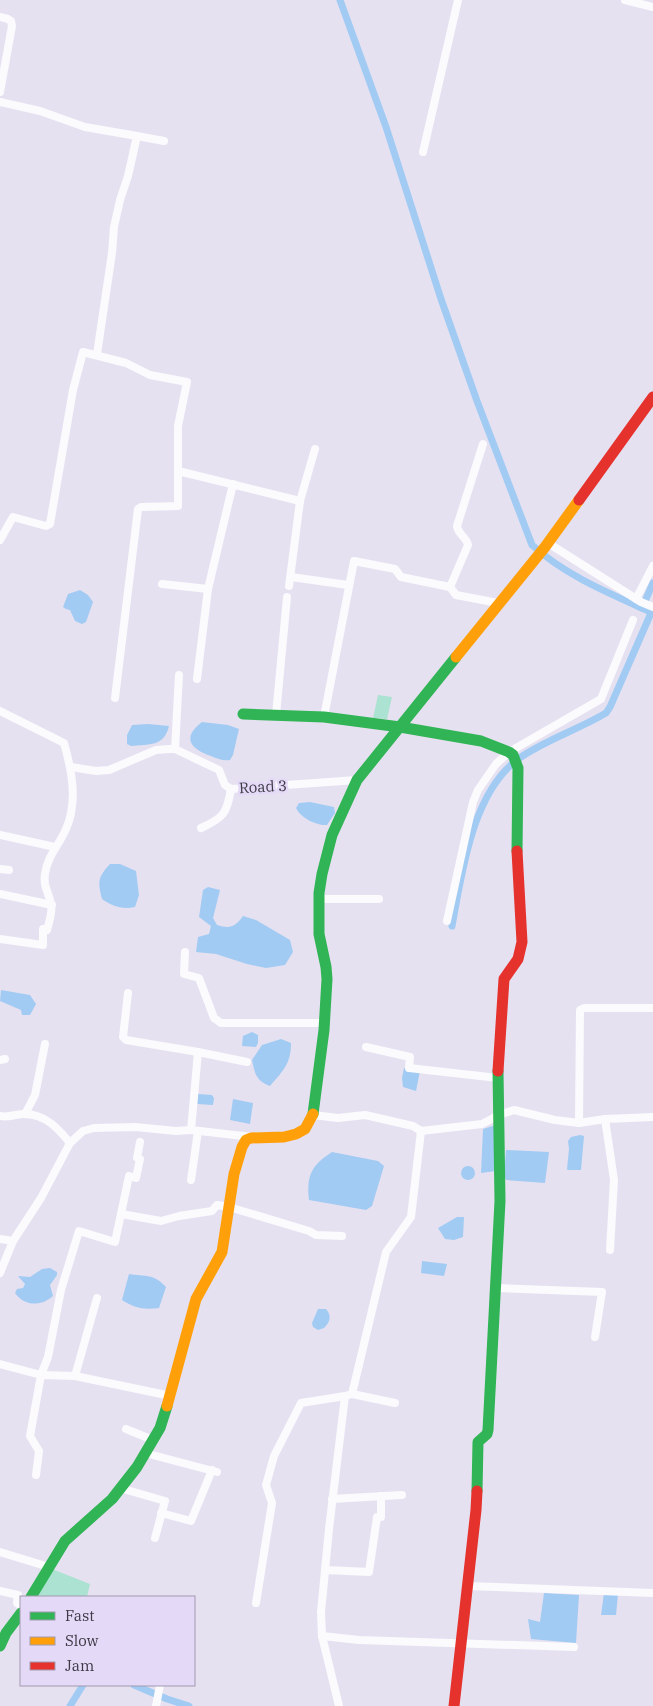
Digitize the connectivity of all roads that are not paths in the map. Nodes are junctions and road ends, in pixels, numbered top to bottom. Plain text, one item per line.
1 (458, 0) edge
2 (625, 0) edge
3 (653, 7) edge
4 (0, 17) edge
5 (0, 92) edge
6 (0, 102) edge
7 (137, 136) junction
8 (164, 141) dead end
9 (423, 152) dead end
10 (97, 354) junction
11 (653, 396) edge
12 (483, 444) dead end
13 (316, 449) dead end
14 (178, 471) junction
15 (233, 484) junction
16 (300, 501) junction
17 (0, 540) edge
18 (546, 545) junction
19 (653, 566) edge
20 (291, 577) junction
21 (162, 584) dead end
22 (348, 585) junction
23 (289, 586) dead end
24 (450, 587) junction
25 (208, 589) junction
26 (287, 598) dead end
27 (638, 600) junction
28 (498, 603) junction
29 (652, 607) edge
30 (633, 620) dead end
31 (179, 676) dead end
32 (197, 679) dead end
33 (115, 698) dead end
34 (0, 711) edge
35 (243, 714) dead end
36 (276, 715) junction
37 (324, 717) junction
38 (400, 727) junction
39 (175, 750) junction
40 (511, 754) junction
41 (71, 767) junction
42 (357, 780) junction
43 (231, 789) junction
44 (201, 828) dead end
45 (0, 835) edge
46 (55, 847) junction
47 (0, 869) edge
48 (9, 870) dead end
49 (0, 894) edge
50 (318, 899) junction
51 (380, 900) dead end
52 (52, 905) junction
53 (447, 921) dead end
54 (0, 939) edge
55 (185, 952) dead end
56 (128, 993) dead end
57 (653, 1008) edge
58 (324, 1023) junction
59 (45, 1044) dead end
60 (366, 1047) dead end
61 (198, 1052) junction
62 (247, 1062) dead end
63 (498, 1078) junction
64 (25, 1114) junction
65 (499, 1115) junction
66 (0, 1116) edge
67 (313, 1116) junction
68 (653, 1116) edge
69 (606, 1119) junction
70 (579, 1123) junction
71 (195, 1131) junction
72 (421, 1131) junction
73 (253, 1137) junction
74 (140, 1142) dead end
75 (70, 1143) junction
76 (191, 1180) dead end
77 (229, 1207) junction
78 (121, 1214) junction
79 (342, 1236) dead end
80 (0, 1239) edge
81 (13, 1241) junction
82 (610, 1250) dead end
83 (0, 1273) edge
84 (496, 1288) junction
85 (97, 1298) dead end
86 (596, 1337) dead end
87 (0, 1364) edge
88 (41, 1375) junction
89 (75, 1376) junction
90 (349, 1395) junction
91 (171, 1396) junction
92 (395, 1403) dead end
93 (126, 1429) dead end
94 (153, 1440) junction
95 (145, 1453) junction
96 (36, 1476) dead end
97 (120, 1488) junction
98 (402, 1495) dead end
99 (381, 1496) junction
100 (332, 1499) junction
101 (162, 1513) junction
102 (155, 1538) dead end
103 (0, 1552) edge
104 (49, 1567) junction
105 (325, 1570) junction
106 (467, 1586) junction
107 (0, 1591) edge
108 (653, 1593) edge
109 (32, 1596) edge
110 (256, 1603) dead end
111 (20, 1605) edge
112 (20, 1614) edge
113 (322, 1636) junction
114 (461, 1643) junction
115 (0, 1646) edge
116 (574, 1646) dead end
117 (160, 1686) edge
118 (156, 1706) edge
119 (339, 1706) edge
120 (454, 1706) edge

1 - 9 street
2 - 3 street
4 - 5 street
6 - 7 street
7 - 8 street
7 - 10 street
10 - 14 street
10 - 17 street
11 - 18 street
12 - 24 street
13 - 16 street
14 - 15 street
14 - 33 street
15 - 16 street
15 - 25 street
16 - 20 street
18 - 27 street
18 - 28 street
19 - 27 street
20 - 22 street
20 - 23 street
21 - 25 street
22 - 24 street
22 - 37 street
24 - 28 street
25 - 32 street
26 - 36 street
27 - 29 street
28 - 38 street
30 - 40 street
31 - 39 street
34 - 41 street
35 - 36 street
36 - 37 street
37 - 38 street
38 - 40 street
38 - 42 street
39 - 41 street, Road 3
39 - 43 street, Road 3
40 - 53 street
40 - 63 street
41 - 46 street
42 - 43 street, Road 3
42 - 50 street
43 - 44 street
45 - 46 street
46 - 52 street
47 - 48 street
49 - 52 street
50 - 51 street
50 - 58 street
52 - 54 street
55 - 58 street
56 - 61 street
57 - 70 street
58 - 67 street
59 - 64 street
60 - 63 street
61 - 62 street
61 - 71 street
63 - 65 street
64 - 66 street
64 - 75 street
65 - 70 street
65 - 72 street
65 - 84 street
67 - 72 street
67 - 73 street
68 - 69 street
69 - 70 street
69 - 82 street
71 - 73 street
71 - 75 street
71 - 76 street
72 - 90 street
73 - 77 street
74 - 78 street
75 - 81 street
77 - 78 street
77 - 79 street
77 - 91 street
78 - 88 street
80 - 81 street
81 - 83 street
84 - 86 street
84 - 106 street
85 - 89 street
87 - 88 street
88 - 89 street
88 - 96 street
89 - 91 street
90 - 92 street
90 - 100 street
90 - 110 street
91 - 94 street
93 - 94 street
94 - 95 street
95 - 97 street
95 - 101 street
97 - 101 street
97 - 104 street
98 - 99 street
99 - 100 street
99 - 105 street
100 - 105 street
101 - 102 street
103 - 104 street
104 - 109 street
105 - 113 street
106 - 108 street
106 - 114 street
107 - 111 street
112 - 115 street
113 - 114 street
113 - 119 street
114 - 116 street
114 - 120 street
117 - 118 street

